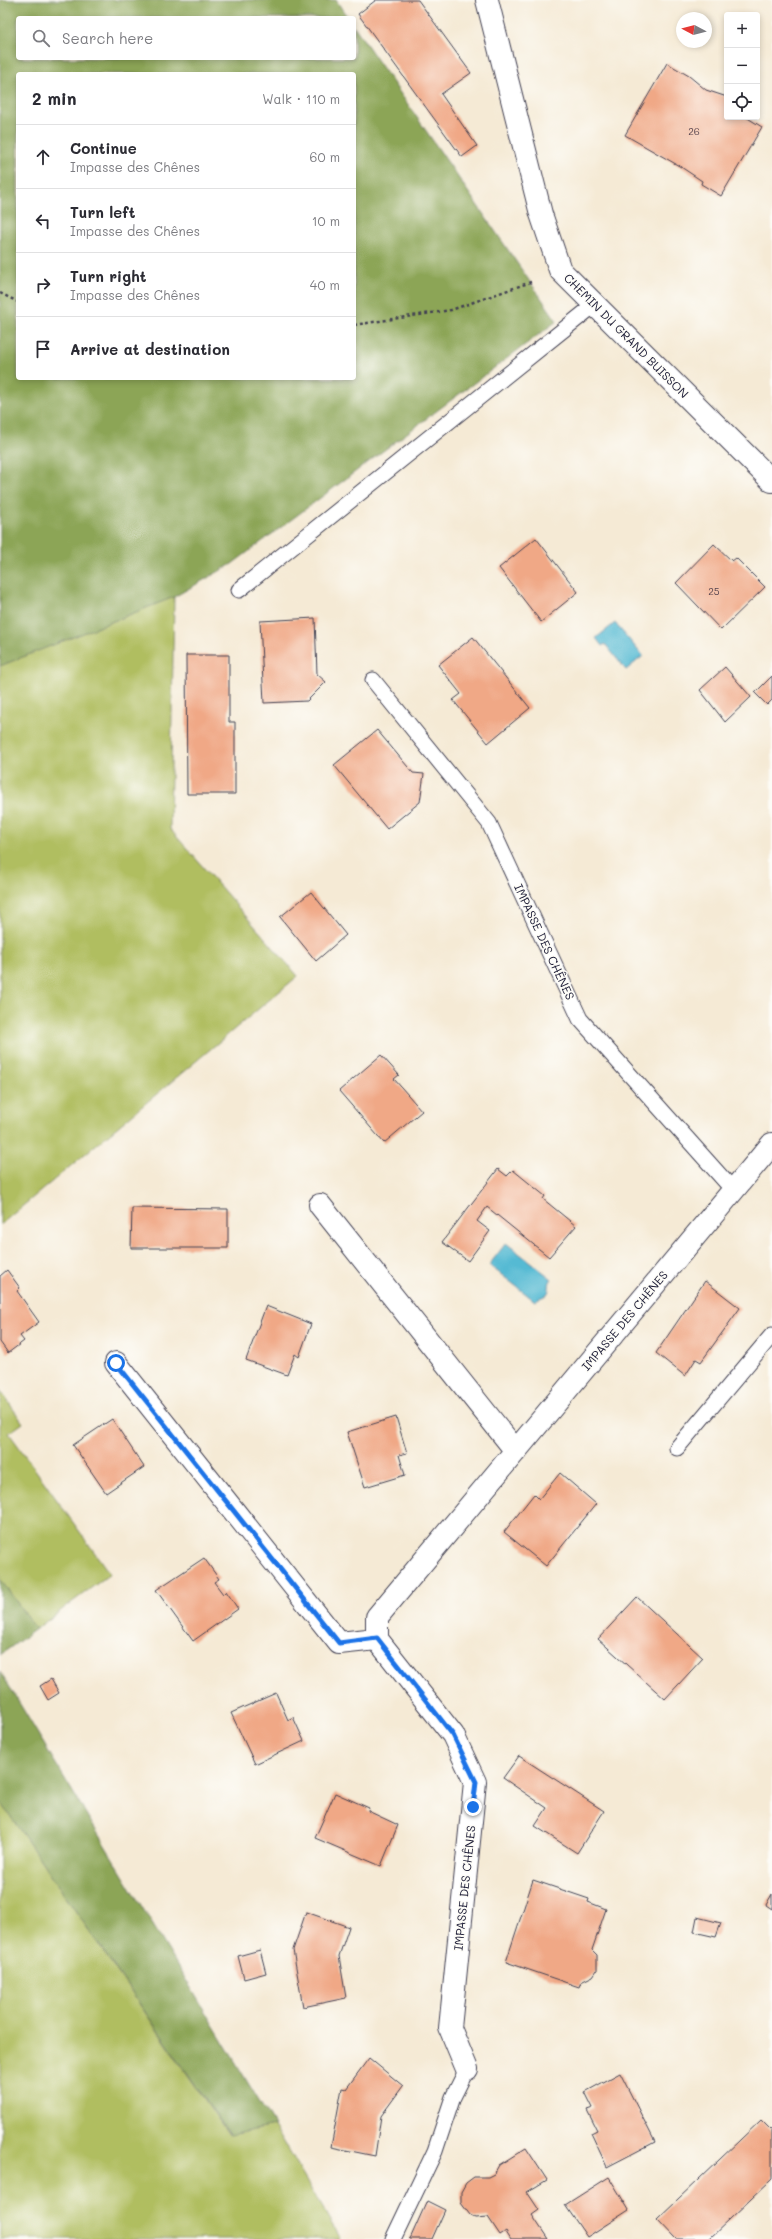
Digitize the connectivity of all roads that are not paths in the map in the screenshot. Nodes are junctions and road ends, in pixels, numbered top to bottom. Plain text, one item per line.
1 (487, 0) edge
2 (593, 306) junction
3 (772, 481) edge
4 (239, 590) dead end
5 (373, 680) dead end
6 (772, 1144) edge
7 (734, 1191) junction
8 (320, 1204) dead end
9 (772, 1335) edge
10 (116, 1363) dead end
11 (677, 1448) dead end
12 (516, 1451) junction
13 (377, 1638) junction
14 (467, 2069) joint
15 (393, 2239) edge

1 - 2 street, CHEMIN DU GRAND BUISSON
2 - 3 street, CHEMIN DU GRAND BUISSON
2 - 4 lane
5 - 7 lane, IMPASSE DES CHÊNES
6 - 7 street, IMPASSE DES CHÊNES
7 - 12 street, IMPASSE DES CHÊNES
8 - 12 street
9 - 11 lane
10 - 13 street
12 - 13 street, IMPASSE DES CHÊNES
13 - 14 street, IMPASSE DES CHÊNES
14 - 15 lane

